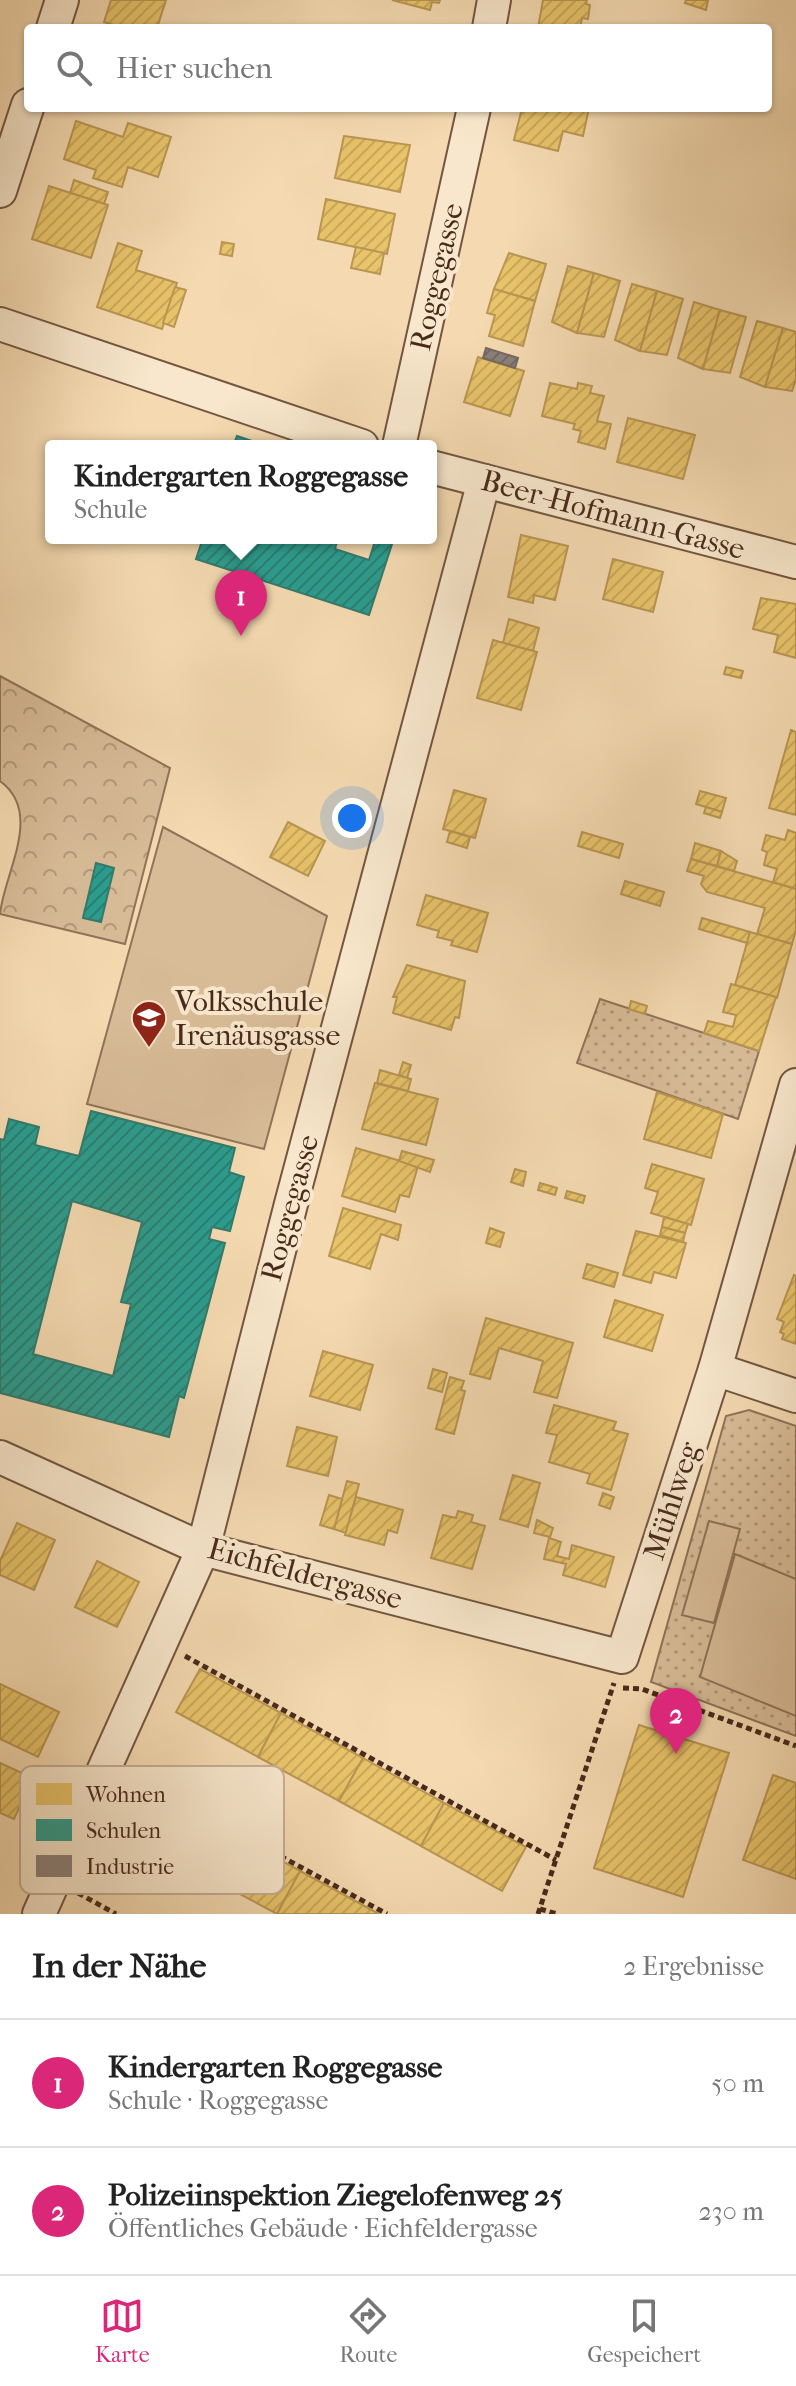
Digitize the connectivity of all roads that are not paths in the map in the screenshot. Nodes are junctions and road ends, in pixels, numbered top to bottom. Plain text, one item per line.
1 (62, 0) edge
2 (494, 0) edge
3 (54, 24) edge
4 (490, 24) edge
5 (26, 112) edge
6 (473, 112) edge
7 (0, 191) edge
8 (0, 324) edge
9 (344, 440) edge
10 (400, 440) edge
11 (437, 469) edge
12 (484, 481) junction
13 (796, 562) edge
14 (796, 1085) edge
15 (715, 1369) junction
16 (796, 1396) edge
17 (0, 1457) edge
18 (203, 1549) junction
19 (622, 1657) joint
20 (105, 1766) edge
21 (48, 1894) edge
22 (39, 1914) edge

1 - 3 street
2 - 4 street
5 - 7 street
6 - 10 street, Roggegasse
8 - 9 street
11 - 12 street, Beer-Hofmann-Gasse
12 - 13 street, Beer-Hofmann-Gasse
12 - 18 street, Roggegasse
14 - 15 street, Mühlweg
15 - 16 street
15 - 19 street, Mühlweg
17 - 18 street, Eichfeldergasse
18 - 19 street, Eichfeldergasse
18 - 20 street, Roggegasse
21 - 22 street, Roggegasse

